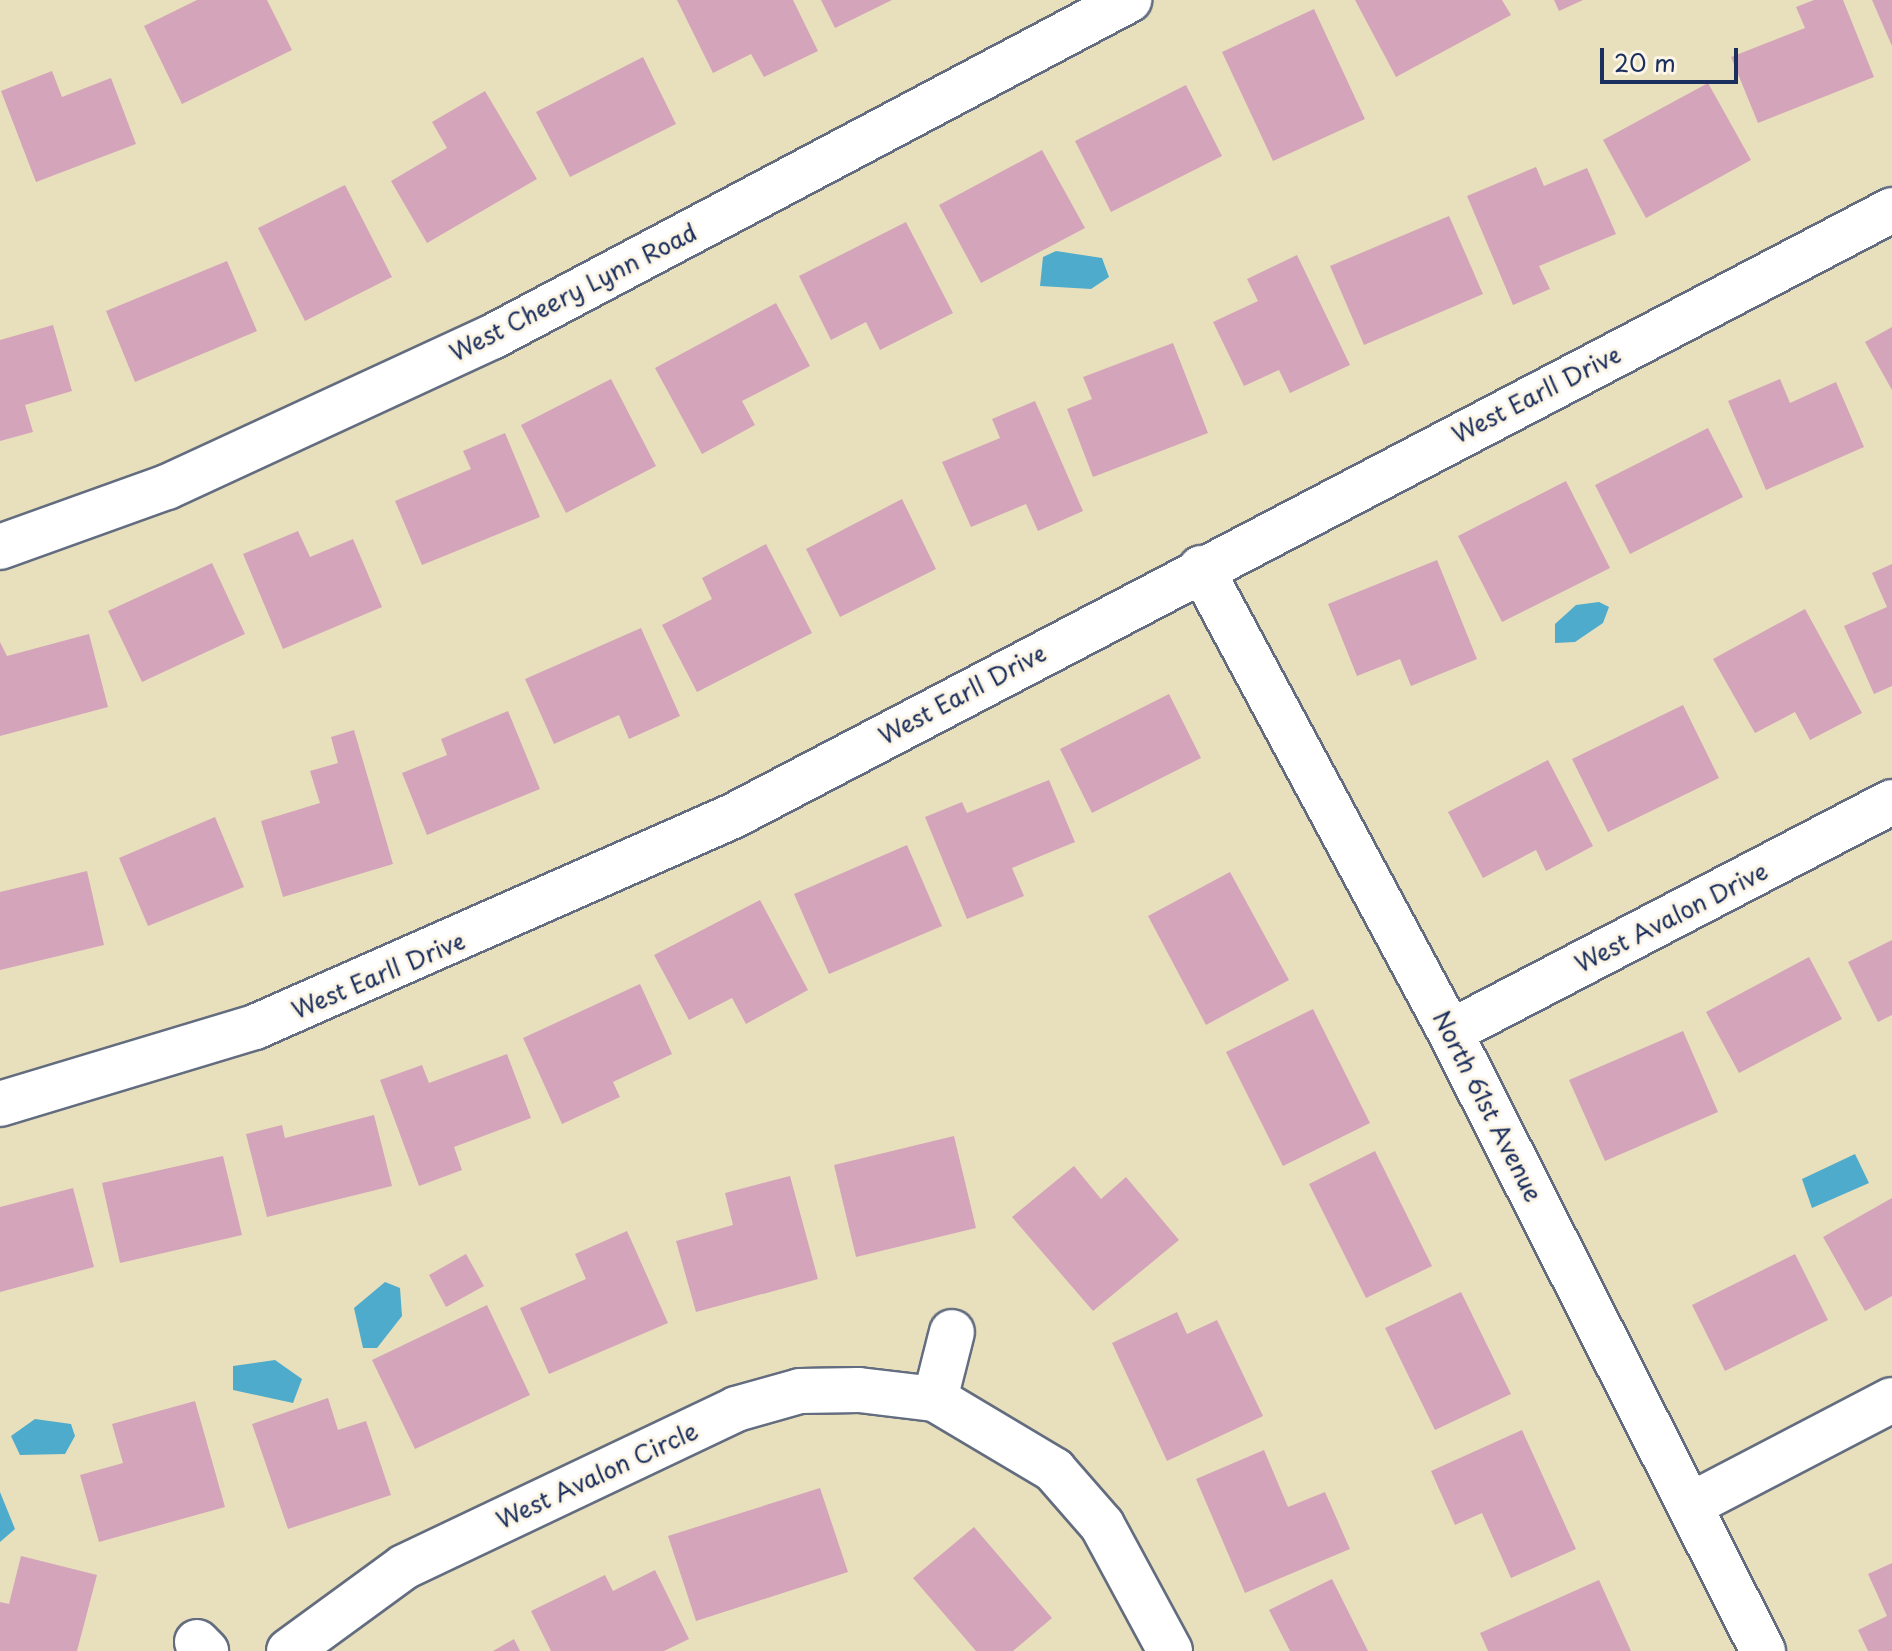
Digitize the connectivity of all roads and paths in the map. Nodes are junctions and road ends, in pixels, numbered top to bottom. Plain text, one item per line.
1 (1129, 0) edge
2 (1892, 210) edge
3 (0, 547) edge
4 (1201, 568) junction
5 (1892, 802) edge
6 (1450, 1032) junction
7 (0, 1104) edge
8 (952, 1332) dead end
9 (935, 1399) junction
10 (1892, 1400) edge
11 (1694, 1503) junction
12 (289, 1651) edge
13 (1170, 1651) edge
14 (1763, 1651) edge

1 - 3 street, West Cheery Lynn Road
2 - 4 street, West Earll Drive
4 - 6 street, North 61st Avenue
4 - 7 street, West Earll Drive
5 - 6 street, West Avalon Drive
6 - 11 street, North 61st Avenue
8 - 9 street
9 - 12 street, West Avalon Circle
9 - 13 street, West Avalon Circle
10 - 11 street
11 - 14 street, North 61st Avenue

